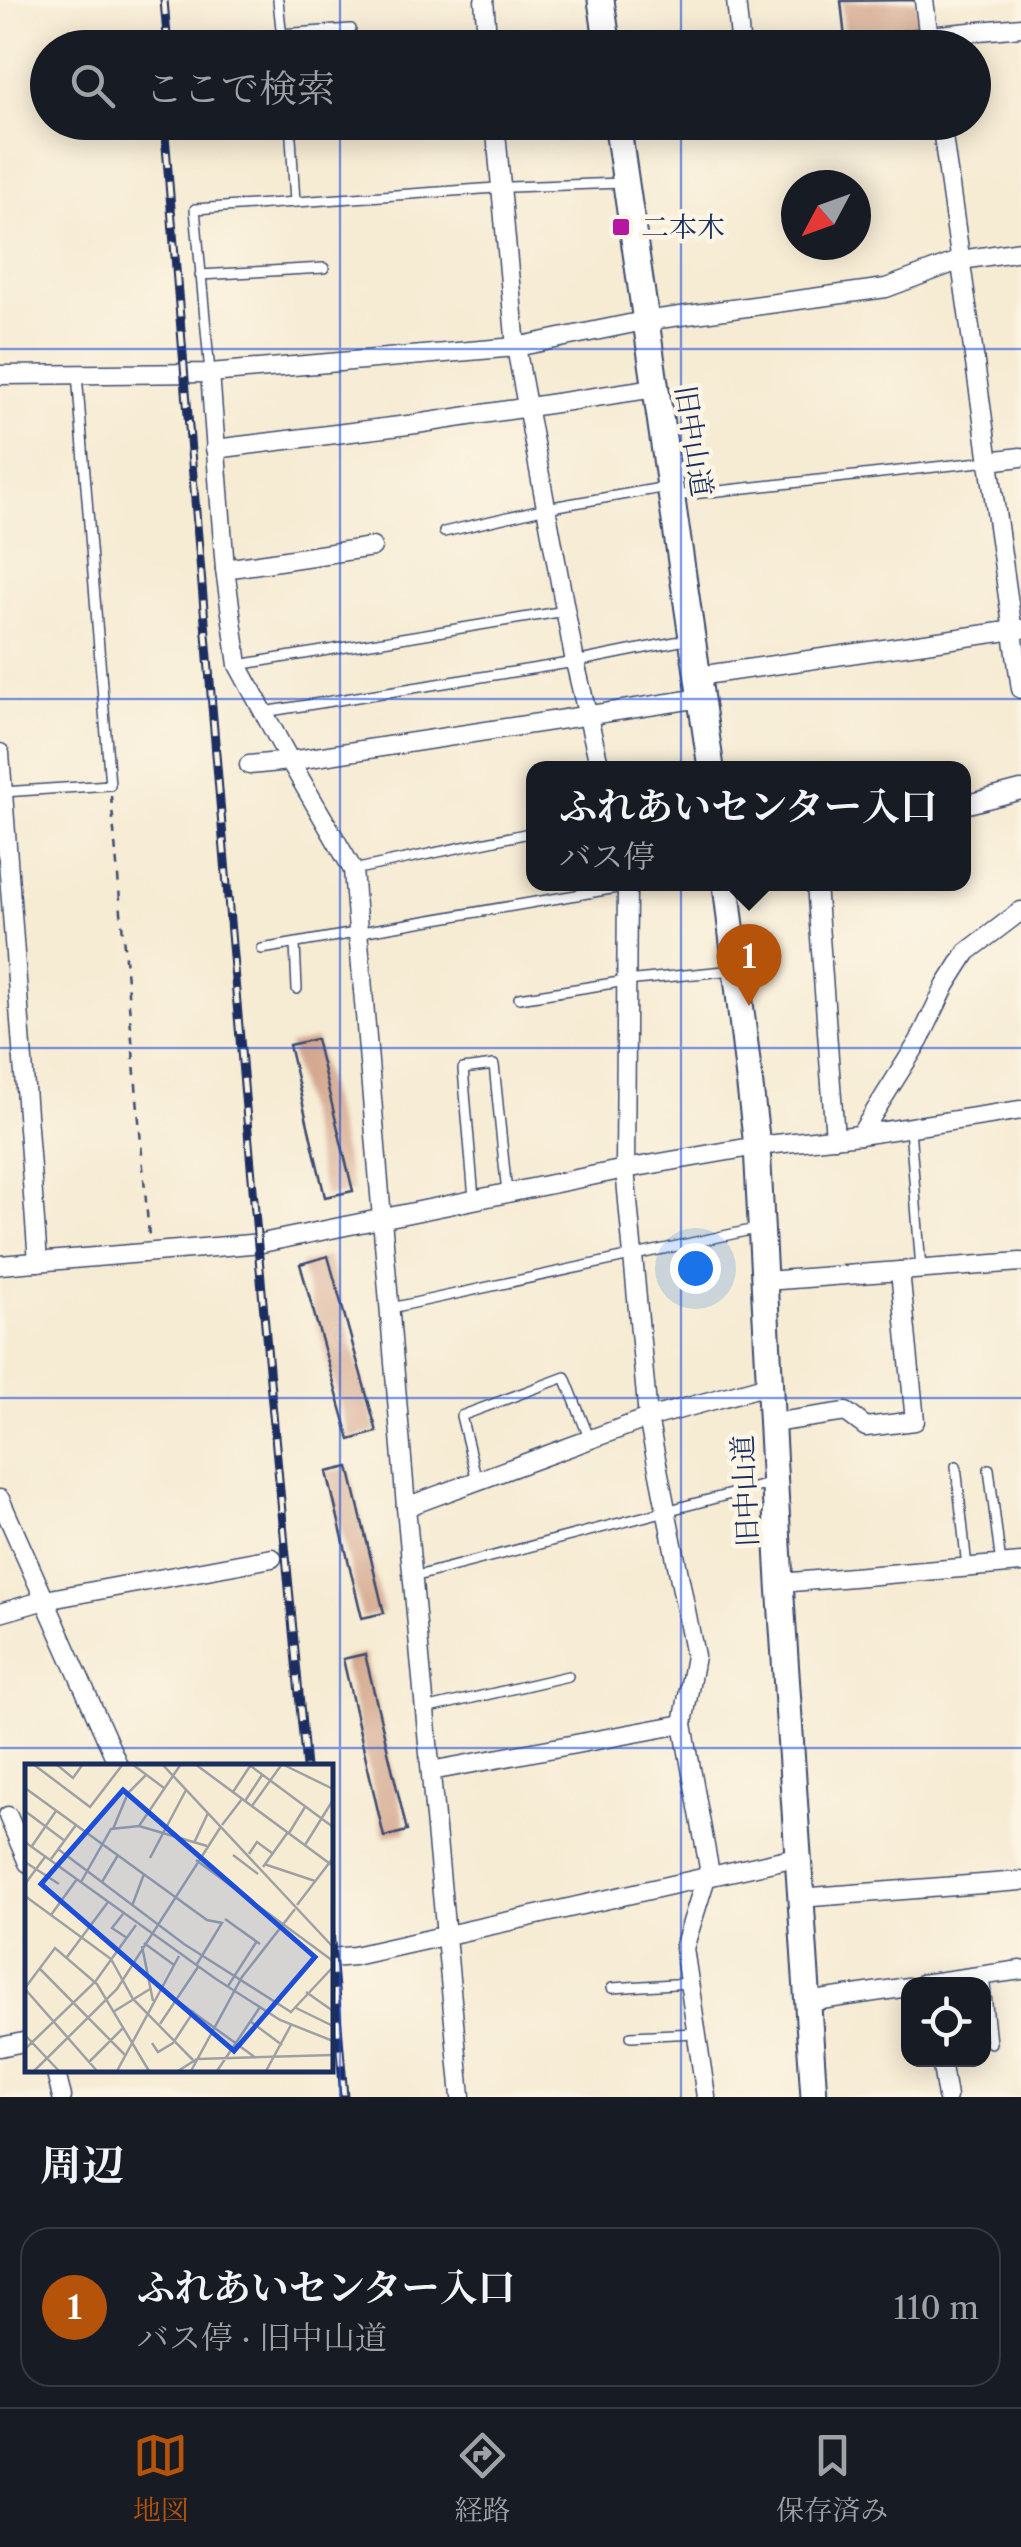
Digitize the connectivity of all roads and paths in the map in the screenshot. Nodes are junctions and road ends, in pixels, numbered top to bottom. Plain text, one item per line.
1 (278, 0) edge
2 (484, 0) edge
3 (601, 0) edge
4 (736, 0) edge
5 (924, 0) edge
6 (1021, 27) edge
7 (351, 28) dead end
8 (281, 30) edge
9 (328, 30) edge
10 (486, 30) edge
11 (605, 30) edge
12 (739, 30) edge
13 (928, 30) edge
14 (991, 32) edge
15 (291, 140) edge
16 (496, 140) edge
17 (619, 140) edge
18 (944, 140) edge
19 (625, 182) junction
20 (500, 188) junction
21 (296, 202) junction
22 (1021, 250) edge
23 (962, 260) junction
24 (324, 268) dead end
25 (200, 276) junction
26 (644, 322) junction
27 (516, 347) junction
28 (210, 373) junction
29 (76, 374) junction
30 (0, 375) edge
31 (655, 388) junction
32 (528, 408) junction
33 (215, 449) junction
34 (1021, 457) edge
35 (989, 461) junction
36 (672, 492) junction
37 (546, 508) junction
38 (444, 532) dead end
39 (372, 547) dead end
40 (225, 569) junction
41 (565, 610) junction
42 (1018, 629) edge
43 (692, 639) junction
44 (575, 662) junction
45 (238, 665) junction
46 (699, 687) junction
47 (1021, 690) edge
48 (264, 712) junction
49 (588, 715) junction
50 (0, 753) edge
51 (290, 761) junction
52 (598, 761) edge
53 (710, 761) edge
54 (249, 764) dead end
55 (110, 785) junction
56 (1021, 790) edge
57 (2, 792) edge
58 (971, 804) edge
59 (526, 834) edge
60 (353, 870) junction
61 (591, 891) edge
62 (631, 891) edge
63 (727, 891) edge
64 (817, 891) edge
65 (1021, 911) edge
66 (359, 932) junction
67 (295, 944) junction
68 (262, 949) dead end
69 (736, 970) junction
70 (626, 981) junction
71 (297, 990) dead end
72 (519, 998) dead end
73 (1021, 1110) edge
74 (910, 1128) junction
75 (860, 1135) junction
76 (835, 1138) junction
77 (757, 1146) junction
78 (625, 1169) junction
79 (507, 1193) junction
80 (474, 1200) junction
81 (382, 1219) junction
82 (762, 1228) junction
83 (150, 1253) junction
84 (635, 1255) junction
85 (38, 1262) junction
86 (1021, 1262) edge
87 (0, 1265) edge
88 (921, 1269) junction
89 (900, 1271) junction
90 (766, 1281) junction
91 (391, 1308) junction
92 (768, 1385) junction
93 (648, 1418) junction
94 (772, 1424) junction
95 (590, 1440) junction
96 (956, 1466) dead end
97 (989, 1469) dead end
98 (476, 1481) junction
99 (774, 1482) junction
100 (0, 1499) edge
101 (406, 1507) junction
102 (667, 1508) junction
103 (272, 1558) dead end
104 (1021, 1563) edge
105 (1001, 1565) junction
106 (967, 1568) junction
107 (413, 1578) junction
108 (780, 1583) junction
109 (45, 1600) junction
110 (0, 1612) edge
111 (568, 1676) dead end
112 (425, 1709) junction
113 (683, 1724) junction
114 (119, 1764) edge
115 (431, 1771) junction
116 (12, 1816) edge
117 (25, 1854) edge
118 (796, 1858) junction
119 (706, 1878) junction
120 (1021, 1881) edge
121 (799, 1898) junction
122 (447, 1934) junction
123 (332, 1958) edge
124 (1021, 1970) edge
125 (984, 1975) joint
126 (972, 1977) edge
127 (689, 1983) junction
128 (901, 1987) edge
129 (612, 1988) dead end
130 (806, 2002) junction
131 (696, 2033) junction
132 (631, 2036) dead end
133 (25, 2042) edge
134 (0, 2047) edge
135 (942, 2067) edge
136 (56, 2072) edge
137 (62, 2097) edge
138 (461, 2097) edge
139 (706, 2097) edge
140 (814, 2097) edge
141 (946, 2097) edge

1 - 8 lane
2 - 10 street
3 - 11 main road
4 - 12 street
5 - 13 street
6 - 14 street
7 - 9 lane
15 - 21 lane
16 - 20 street
17 - 19 main road, 旧中山道
18 - 23 street
19 - 20 lane
19 - 26 main road, 旧中山道
20 - 21 lane
20 - 27 street
21 - 25 lane
22 - 23 street
23 - 26 street
23 - 35 street
24 - 25 lane
25 - 28 lane
26 - 27 street
26 - 31 main road, 旧中山道
27 - 28 street
27 - 32 street
28 - 29 street
28 - 33 street
29 - 30 street
29 - 55 lane
31 - 32 street
31 - 36 main road, 旧中山道
32 - 33 street
32 - 37 street
33 - 40 street
34 - 35 street
35 - 36 lane
35 - 42 street
36 - 37 lane
36 - 43 main road, 旧中山道
37 - 38 lane
37 - 41 street
39 - 40 street
40 - 45 street
41 - 44 street
41 - 45 lane
42 - 46 street
42 - 47 street
43 - 44 lane
43 - 46 main road, 旧中山道
44 - 48 lane
44 - 49 street
45 - 48 street
46 - 49 street
46 - 53 main road, 旧中山道
48 - 51 street
49 - 51 street
49 - 52 street
50 - 57 street
51 - 54 street
51 - 60 street
55 - 57 lane
55 - 83 path
56 - 58 street
57 - 85 street
59 - 60 lane
60 - 66 street
61 - 66 lane
62 - 70 street
63 - 69 main road, 旧中山道
64 - 76 street
65 - 75 street
66 - 67 lane
66 - 81 street
67 - 68 lane
67 - 71 lane
69 - 70 lane
69 - 77 main road, 旧中山道
70 - 72 lane
70 - 78 street
73 - 74 street
74 - 75 street
74 - 88 lane
75 - 76 street
76 - 77 street
77 - 78 street
77 - 82 main road, 旧中山道
78 - 79 street
78 - 84 street
79 - 80 street
79 - 80 lane
80 - 81 street
81 - 83 street
81 - 91 street
82 - 84 lane
82 - 90 main road, 旧中山道
83 - 85 street
84 - 91 lane
84 - 93 street
85 - 87 street
86 - 88 street
88 - 89 street
89 - 90 street
89 - 94 street
90 - 92 main road, 旧中山道
91 - 101 street
92 - 93 street
92 - 94 main road, 旧中山道
93 - 95 street
93 - 102 street
94 - 99 main road, 旧中山道
95 - 98 street
95 - 98 lane
96 - 106 lane
97 - 105 lane
98 - 101 street
99 - 102 lane
99 - 108 main road, 旧中山道
100 - 109 street
101 - 107 street
102 - 107 lane
102 - 113 street
103 - 109 street
104 - 105 street
105 - 106 street
106 - 108 street
107 - 112 street
108 - 118 main road, 旧中山道
109 - 110 street
109 - 114 street
111 - 112 lane
112 - 115 street
113 - 115 street
113 - 119 street
115 - 122 street
116 - 117 street
118 - 119 street
118 - 121 main road, 旧中山道
119 - 122 street
119 - 127 street
120 - 121 street
121 - 130 main road, 旧中山道
122 - 123 street
122 - 138 street
124 - 125 street
125 - 126 street
127 - 129 lane
127 - 131 street
128 - 130 street
130 - 140 main road, 旧中山道
131 - 132 lane
131 - 139 street
133 - 134 street
135 - 141 street
136 - 137 street

